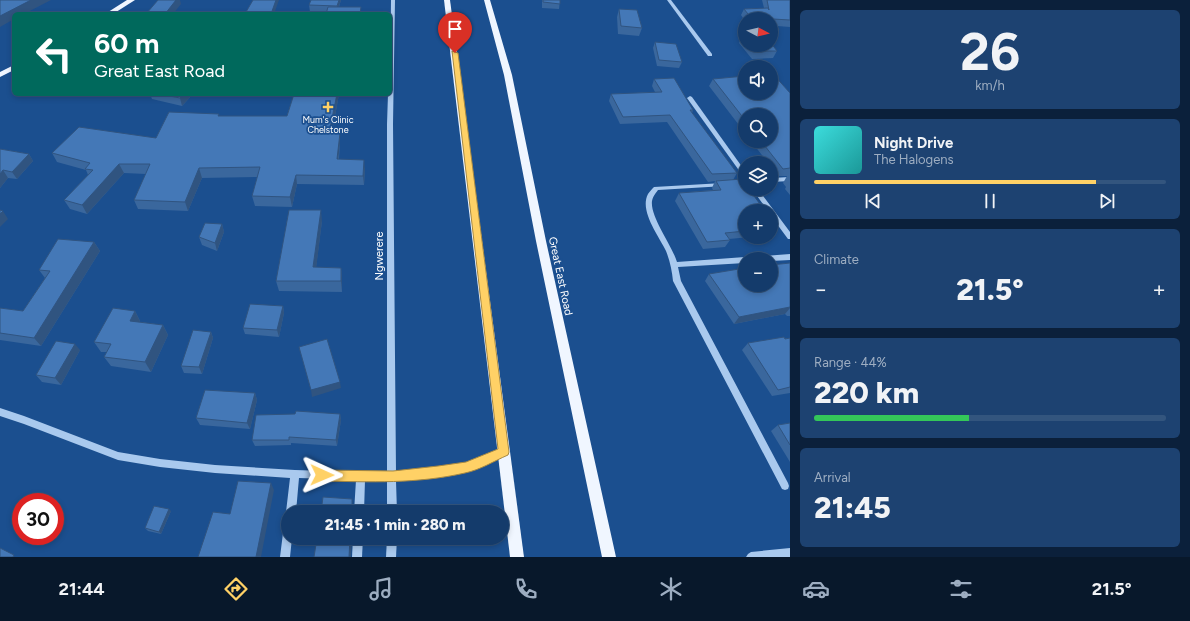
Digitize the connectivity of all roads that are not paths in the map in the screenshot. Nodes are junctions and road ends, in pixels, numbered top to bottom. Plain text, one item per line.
1 (132, 0) edge
2 (393, 0) edge
3 (447, 0) edge
4 (487, 0) edge
5 (669, 0) edge
6 (111, 12) edge
7 (392, 41) edge
8 (710, 55) dead end
9 (12, 68) edge
10 (0, 75) edge
11 (391, 96) edge
12 (690, 98) dead end
13 (738, 165) edge
14 (790, 179) edge
15 (778, 180) edge
16 (729, 184) edge
17 (760, 196) edge
18 (790, 237) edge
19 (790, 257) edge
20 (778, 258) edge
21 (738, 260) edge
22 (675, 265) junction
23 (0, 412) edge
24 (504, 452) junction
25 (296, 474) junction
26 (361, 476) junction
27 (393, 477) junction
28 (785, 486) dead end
29 (292, 505) edge
30 (359, 505) edge
31 (392, 505) edge
32 (286, 545) edge
33 (358, 545) edge
34 (392, 545) edge
35 (790, 553) edge
36 (285, 557) edge
37 (357, 557) edge
38 (391, 557) edge
39 (517, 557) edge
40 (609, 557) edge
41 (751, 557) edge

1 - 6 main road
2 - 7 street, Ngwerere
3 - 24 main road
4 - 40 main road, Great East Road
5 - 8 street
9 - 10 main road
11 - 27 street, Ngwerere
12 - 13 street
14 - 15 street
16 - 22 street
17 - 18 street
19 - 20 street
21 - 22 street
22 - 28 street
23 - 25 street
24 - 27 street
24 - 39 main road
25 - 26 street
25 - 29 street
26 - 27 street
26 - 30 street
27 - 31 street, Ngwerere
32 - 36 street
33 - 37 street
34 - 38 street
35 - 41 street

